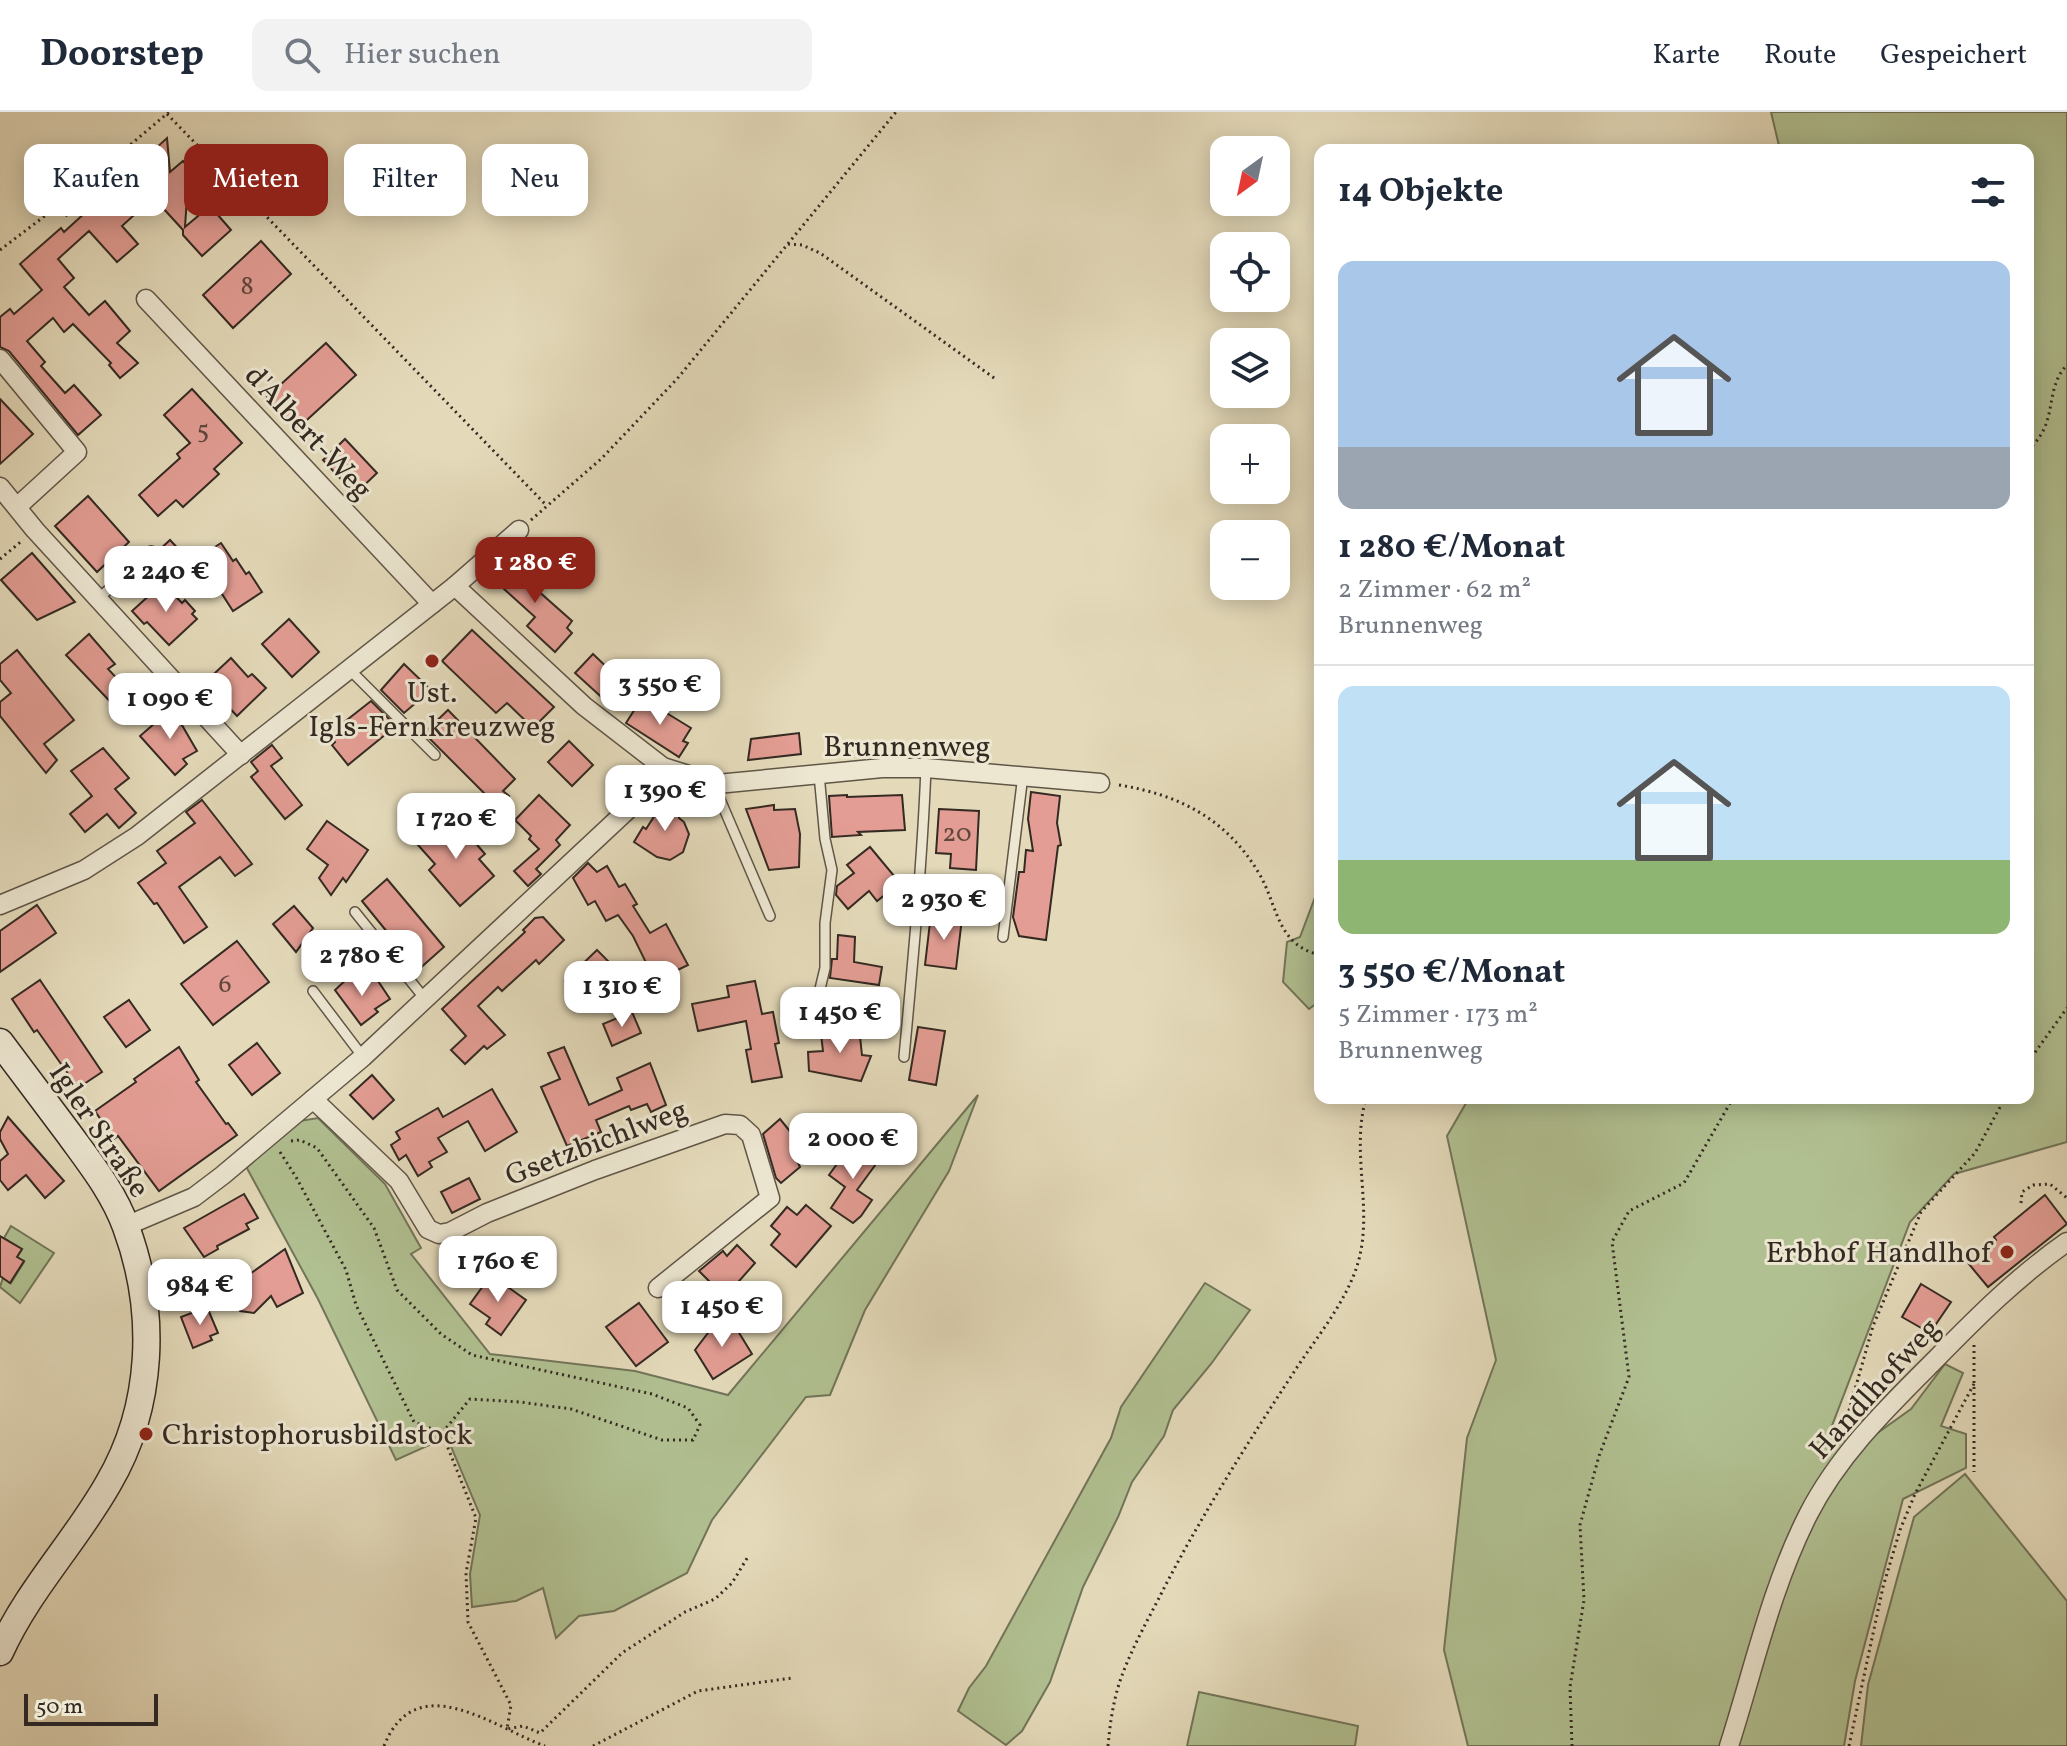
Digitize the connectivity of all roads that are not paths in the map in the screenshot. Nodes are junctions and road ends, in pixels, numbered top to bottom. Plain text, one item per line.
1 (146, 299) dead end
2 (0, 359) edge
3 (0, 487) edge
4 (17, 507) junction
5 (519, 530) road end
6 (151, 551) dead end
7 (455, 586) junction
8 (98, 599) junction
9 (432, 604) junction
10 (349, 669) junction
11 (241, 755) junction
12 (435, 755) dead end
13 (663, 767) junction
14 (926, 768) junction
15 (819, 774) junction
16 (1023, 775) junction
17 (713, 783) junction
18 (1100, 783) road end
19 (0, 905) edge
20 (355, 912) dead end
21 (770, 916) dead end
22 (1003, 937) dead end
23 (820, 989) dead end
24 (313, 991) dead end
25 (425, 999) junction
26 (0, 1042) edge
27 (363, 1057) junction
28 (904, 1057) dead end
29 (313, 1099) junction
30 (126, 1226) junction
31 (2067, 1242) edge
32 (658, 1288) dead end
33 (0, 1652) edge
34 (1729, 1746) edge

1 - 9 street, d'Albert-Weg
2 - 4 street
3 - 4 street
4 - 8 street
5 - 7 street
6 - 8 lane
7 - 9 street
7 - 13 street, Brunnenweg
8 - 11 street
9 - 10 street
10 - 11 street
10 - 12 lane
11 - 19 street
13 - 17 street, Brunnenweg
13 - 25 street
14 - 15 street, Brunnenweg
14 - 16 street, Brunnenweg
14 - 28 lane
15 - 17 street, Brunnenweg
15 - 23 lane
16 - 18 street, Brunnenweg
16 - 22 lane
17 - 21 lane
20 - 25 lane
24 - 27 lane
25 - 27 street
26 - 30 main road, Igler Straße
27 - 29 street
29 - 30 street
29 - 32 street, Gsetzbichlweg
30 - 33 main road, Igler Straße
31 - 34 street, Handlhofweg

